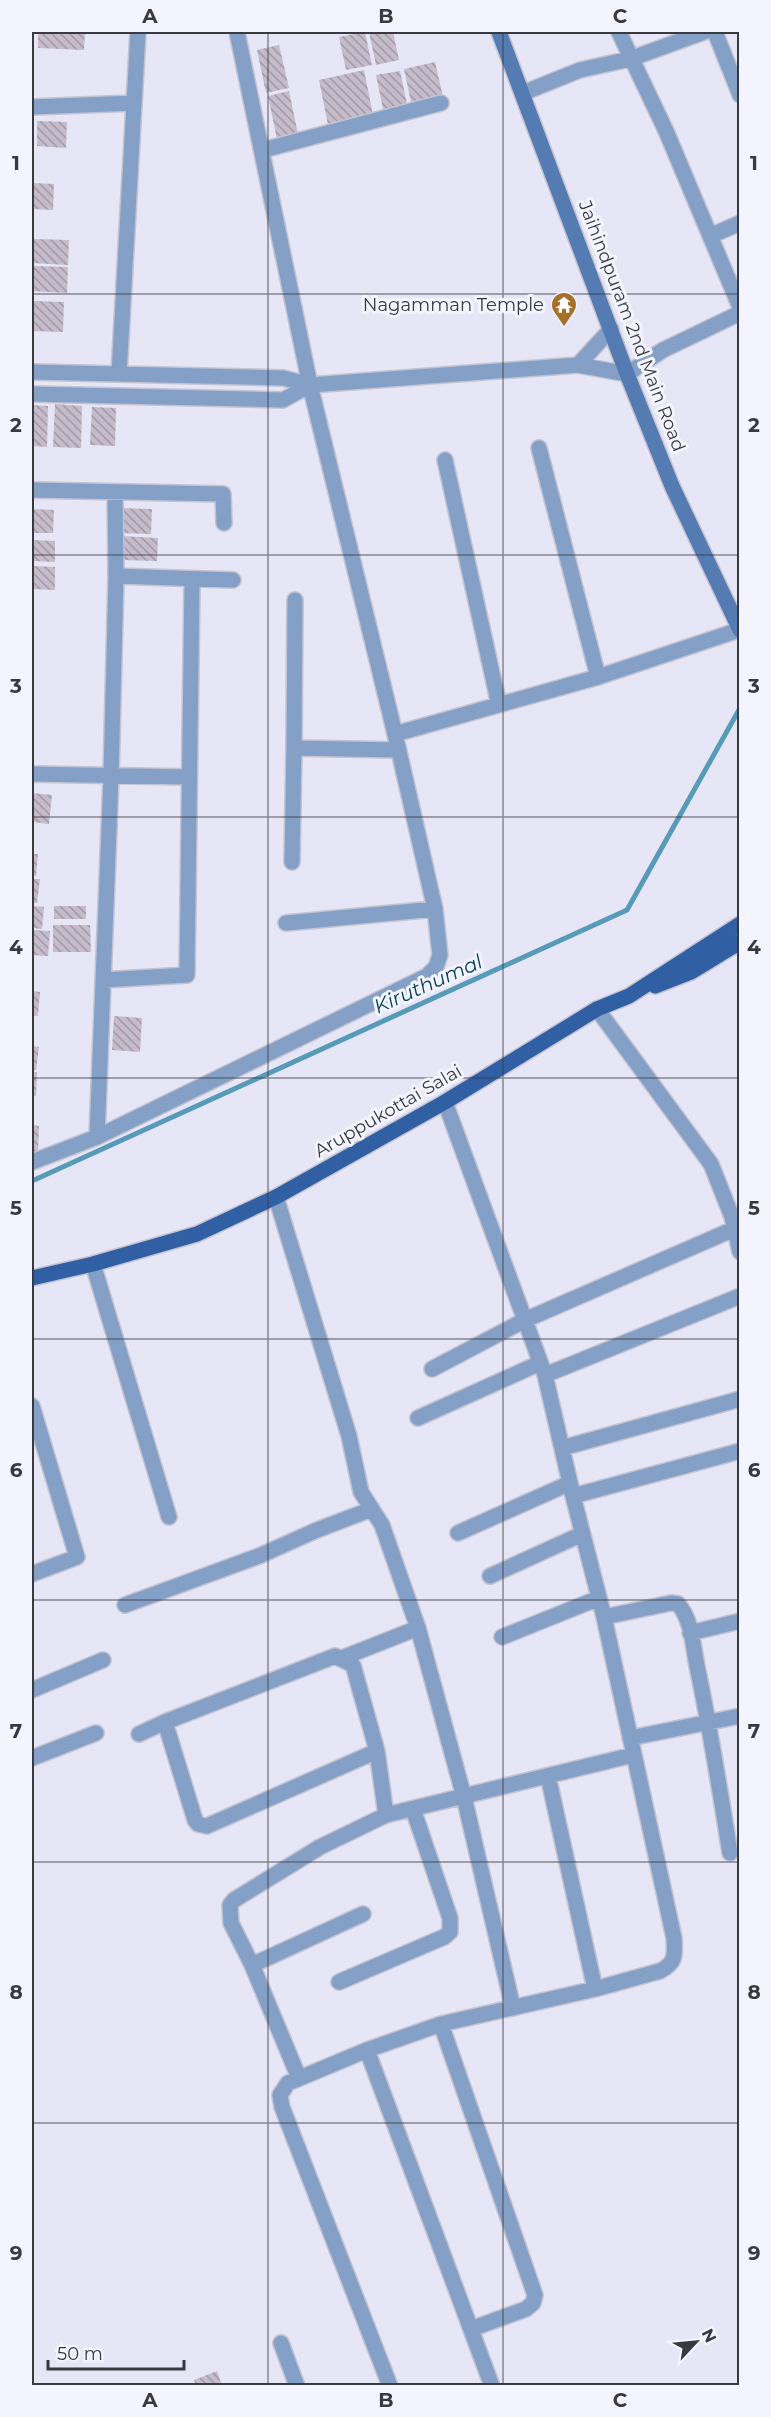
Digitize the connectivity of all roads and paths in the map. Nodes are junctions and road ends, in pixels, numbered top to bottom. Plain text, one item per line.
1 (138, 32) edge
2 (240, 32) edge
3 (499, 32) edge
4 (619, 32) edge
5 (704, 32) edge
6 (715, 32) edge
7 (630, 59) junction
8 (523, 93) junction
9 (740, 95) edge
10 (134, 103) junction
11 (441, 103) dead end
12 (32, 107) edge
13 (263, 150) junction
14 (740, 223) edge
15 (710, 236) junction
16 (740, 307) edge
17 (740, 312) edge
18 (611, 329) junction
19 (578, 365) junction
20 (32, 372) edge
21 (119, 374) junction
22 (627, 374) junction
23 (310, 386) junction
24 (32, 394) edge
25 (539, 448) dead end
26 (445, 460) dead end
27 (32, 490) edge
28 (115, 492) junction
29 (224, 524) dead end
30 (116, 576) junction
31 (192, 580) junction
32 (233, 580) dead end
33 (295, 600) dead end
34 (739, 630) edge
35 (598, 677) junction
36 (499, 705) junction
37 (395, 734) junction
38 (294, 748) junction
39 (398, 750) junction
40 (32, 774) edge
41 (111, 777) junction
42 (189, 777) junction
43 (292, 862) dead end
44 (435, 909) junction
45 (286, 922) dead end
46 (740, 924) edge
47 (740, 942) edge
48 (103, 980) junction
49 (629, 996) junction
50 (597, 1009) junction
51 (445, 1102) junction
52 (97, 1137) junction
53 (32, 1162) edge
54 (276, 1197) junction
55 (734, 1228) junction
56 (740, 1252) edge
57 (93, 1264) junction
58 (32, 1278) edge
59 (740, 1296) edge
60 (525, 1320) junction
61 (432, 1369) dead end
62 (542, 1369) junction
63 (740, 1399) edge
64 (32, 1406) edge
65 (418, 1418) dead end
66 (562, 1448) junction
67 (740, 1451) edge
68 (571, 1490) junction
69 (372, 1509) junction
70 (169, 1517) dead end
71 (458, 1533) dead end
72 (582, 1534) junction
73 (32, 1574) edge
74 (490, 1576) dead end
75 (599, 1598) junction
76 (125, 1605) dead end
77 (604, 1617) junction
78 (740, 1621) edge
79 (418, 1628) junction
80 (690, 1632) junction
81 (502, 1637) dead end
82 (342, 1658) junction
83 (103, 1660) dead end
84 (32, 1690) edge
85 (740, 1716) edge
86 (165, 1722) junction
87 (709, 1722) junction
88 (96, 1733) dead end
89 (139, 1734) dead end
90 (630, 1738) junction
91 (377, 1751) junction
92 (633, 1755) junction
93 (32, 1758) edge
94 (548, 1776) junction
95 (464, 1797) junction
96 (413, 1809) junction
97 (386, 1815) junction
98 (730, 1853) dead end
99 (363, 1914) dead end
100 (252, 1965) junction
101 (339, 1982) dead end
102 (595, 1989) junction
103 (513, 2008) junction
104 (441, 2024) junction
105 (368, 2050) junction
106 (299, 2078) junction
107 (471, 2329) junction
108 (281, 2343) dead end
109 (297, 2385) edge
110 (390, 2385) edge
111 (492, 2385) edge

1 - 10 street
2 - 13 street
3 - 8 street, Jaihindpuram 2nd Main Road
4 - 7 street
5 - 7 street
6 - 9 street
7 - 8 street
7 - 15 street
8 - 18 street, Jaihindpuram 2nd Main Road
10 - 12 street
10 - 21 street
11 - 13 street
13 - 23 street
14 - 15 street
15 - 16 street
17 - 22 street
18 - 19 street
18 - 22 street, Jaihindpuram 2nd Main Road
19 - 22 street
19 - 23 street
20 - 21 street
21 - 23 street
22 - 34 street, Jaihindpuram 2nd Main Road
23 - 24 street
23 - 37 street
25 - 35 street
26 - 36 street
27 - 28 street
28 - 29 street
28 - 30 street
30 - 31 street
30 - 41 street
31 - 32 street
31 - 42 street
33 - 38 street
34 - 35 street
35 - 36 street
36 - 37 street
37 - 39 street
38 - 39 street
38 - 43 street
39 - 44 street
40 - 41 street
41 - 42 street
41 - 48 street
42 - 48 street
44 - 45 street
44 - 52 street
46 - 49 main road, Aruppukottai Salai
47 - 49 main road
48 - 52 street
49 - 50 main road, Aruppukottai Salai
50 - 51 main road, Aruppukottai Salai
50 - 55 street
51 - 54 main road, Aruppukottai Salai
51 - 60 street
52 - 53 street
54 - 57 main road, Aruppukottai Salai
54 - 69 street
55 - 56 street
55 - 60 street
57 - 58 main road, Aruppukottai Salai
57 - 70 street
59 - 62 street
60 - 61 street
60 - 62 street
62 - 65 street
62 - 66 street
63 - 66 street
64 - 73 street
66 - 68 street
67 - 68 street
68 - 71 street
68 - 72 street
69 - 76 street
69 - 79 street
72 - 74 street
72 - 75 street
75 - 77 street
75 - 81 street
77 - 80 street
77 - 90 street
78 - 80 street
79 - 82 street
79 - 95 street
80 - 87 street
82 - 86 street
82 - 91 street
83 - 84 street
85 - 87 street
86 - 89 street
86 - 91 street
87 - 90 street
87 - 98 street
88 - 93 street
90 - 92 street
91 - 97 street
92 - 94 street
92 - 102 street
94 - 95 street
94 - 102 street
95 - 96 street
95 - 103 street
96 - 97 street
96 - 101 street
97 - 100 street
99 - 100 street
100 - 106 street
102 - 103 street
103 - 104 street
104 - 105 street
104 - 107 street
105 - 106 street
105 - 107 street
106 - 110 street
107 - 111 street
108 - 109 street

